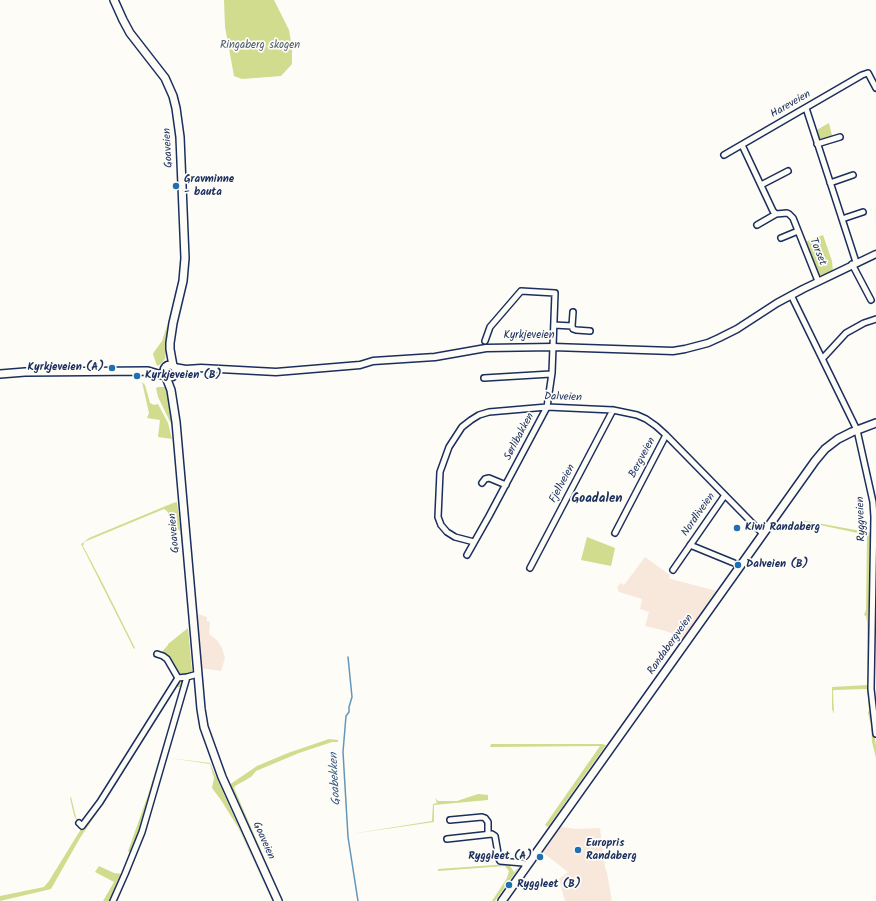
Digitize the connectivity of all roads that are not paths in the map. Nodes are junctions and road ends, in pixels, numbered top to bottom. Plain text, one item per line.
1 (110, 0) edge
2 (114, 0) edge
3 (118, 9) junction
4 (876, 88) edge
5 (806, 108) junction
6 (840, 137) dead end
7 (818, 144) junction
8 (742, 145) junction
9 (724, 155) dead end
10 (788, 171) dead end
11 (853, 175) dead end
12 (830, 183) junction
13 (761, 185) junction
14 (863, 212) dead end
15 (776, 214) junction
16 (842, 219) junction
17 (757, 225) dead end
18 (798, 231) junction
19 (781, 238) dead end
20 (876, 254) edge
21 (854, 263) junction
22 (818, 281) junction
23 (791, 295) junction
24 (871, 300) dead end
25 (573, 312) dead end
26 (876, 319) edge
27 (554, 326) junction
28 (572, 326) junction
29 (590, 331) dead end
30 (485, 342) dead end
31 (553, 347) junction
32 (170, 349) junction
33 (823, 358) junction
34 (165, 367) junction
35 (148, 371) junction
36 (174, 371) junction
37 (0, 374) edge
38 (551, 374) junction
39 (166, 376) junction
40 (484, 378) dead end
41 (171, 390) junction
42 (547, 407) junction
43 (613, 410) junction
44 (876, 423) edge
45 (857, 430) junction
46 (666, 435) junction
47 (482, 483) dead end
48 (506, 485) junction
49 (725, 495) junction
50 (615, 533) dead end
51 (763, 534) junction
52 (474, 542) junction
53 (690, 546) junction
54 (467, 555) dead end
55 (734, 563) dead end
56 (530, 568) dead end
57 (673, 570) dead end
58 (158, 654) dead end
59 (198, 674) junction
60 (187, 677) junction
61 (178, 678) junction
62 (876, 734) edge
63 (450, 820) dead end
64 (79, 823) dead end
65 (488, 834) junction
66 (447, 839) dead end
67 (527, 866) junction
68 (112, 901) edge
69 (278, 901) edge
70 (502, 901) edge

1 - 3 main road, Goaveien
2 - 3 main road, Goaveien
3 - 32 main road, Goaveien
4 - 5 street, Hareveien
5 - 7 street
5 - 8 street, Hareveien
6 - 7 street
7 - 12 street
8 - 9 street, Hareveien
8 - 13 street
10 - 13 street
11 - 12 street
12 - 16 street
13 - 15 street
14 - 16 street
15 - 17 street
15 - 18 street, Torset
16 - 21 street
18 - 19 street, Torset
18 - 22 street, Torset
20 - 21 street, Kyrkjeveien
21 - 22 street, Kyrkjeveien
21 - 24 street
22 - 23 street, Kyrkjeveien
23 - 31 street, Kyrkjeveien
23 - 33 street, Ryggveien
25 - 28 street
26 - 33 street
27 - 28 street
27 - 30 street, Sørlibakken
27 - 31 street, Sørlibakken
28 - 29 street
31 - 36 street, Kyrkjeveien
31 - 38 street, Sørlibakken
32 - 34 main road, Goaveien
32 - 36 main road, Goaveien
33 - 45 street, Ryggveien
34 - 35 main road
34 - 36 main road
34 - 39 main road, Goaveien
35 - 37 main road
35 - 39 main road
36 - 39 main road
36 - 41 main road, Goaveien
38 - 40 street
38 - 42 street, Sørlibakken
39 - 41 main road, Goaveien
41 - 59 main road, Goaveien
42 - 43 street, Dalveien
42 - 48 street, Sørlibakken
42 - 52 street, Dalveien
43 - 46 street, Dalveien
43 - 56 street, Fjellveien
44 - 45 main road, Randabergveien
45 - 51 main road, Randabergveien
45 - 62 street, Ryggveien
46 - 49 street, Dalveien
46 - 50 street, Bergveien
47 - 48 street
48 - 52 street, Sørlibakken
49 - 51 street, Dalveien
49 - 53 street, Nordliveien
51 - 67 main road, Randabergveien
52 - 54 street, Sørlibakken
53 - 55 street, Nordliveien
53 - 57 street, Nordliveien
58 - 61 street
59 - 60 street
59 - 69 main road, Goaveien
60 - 61 street
60 - 68 street
61 - 64 street
63 - 65 street
65 - 66 street
65 - 67 street
67 - 70 main road, Randabergveien

